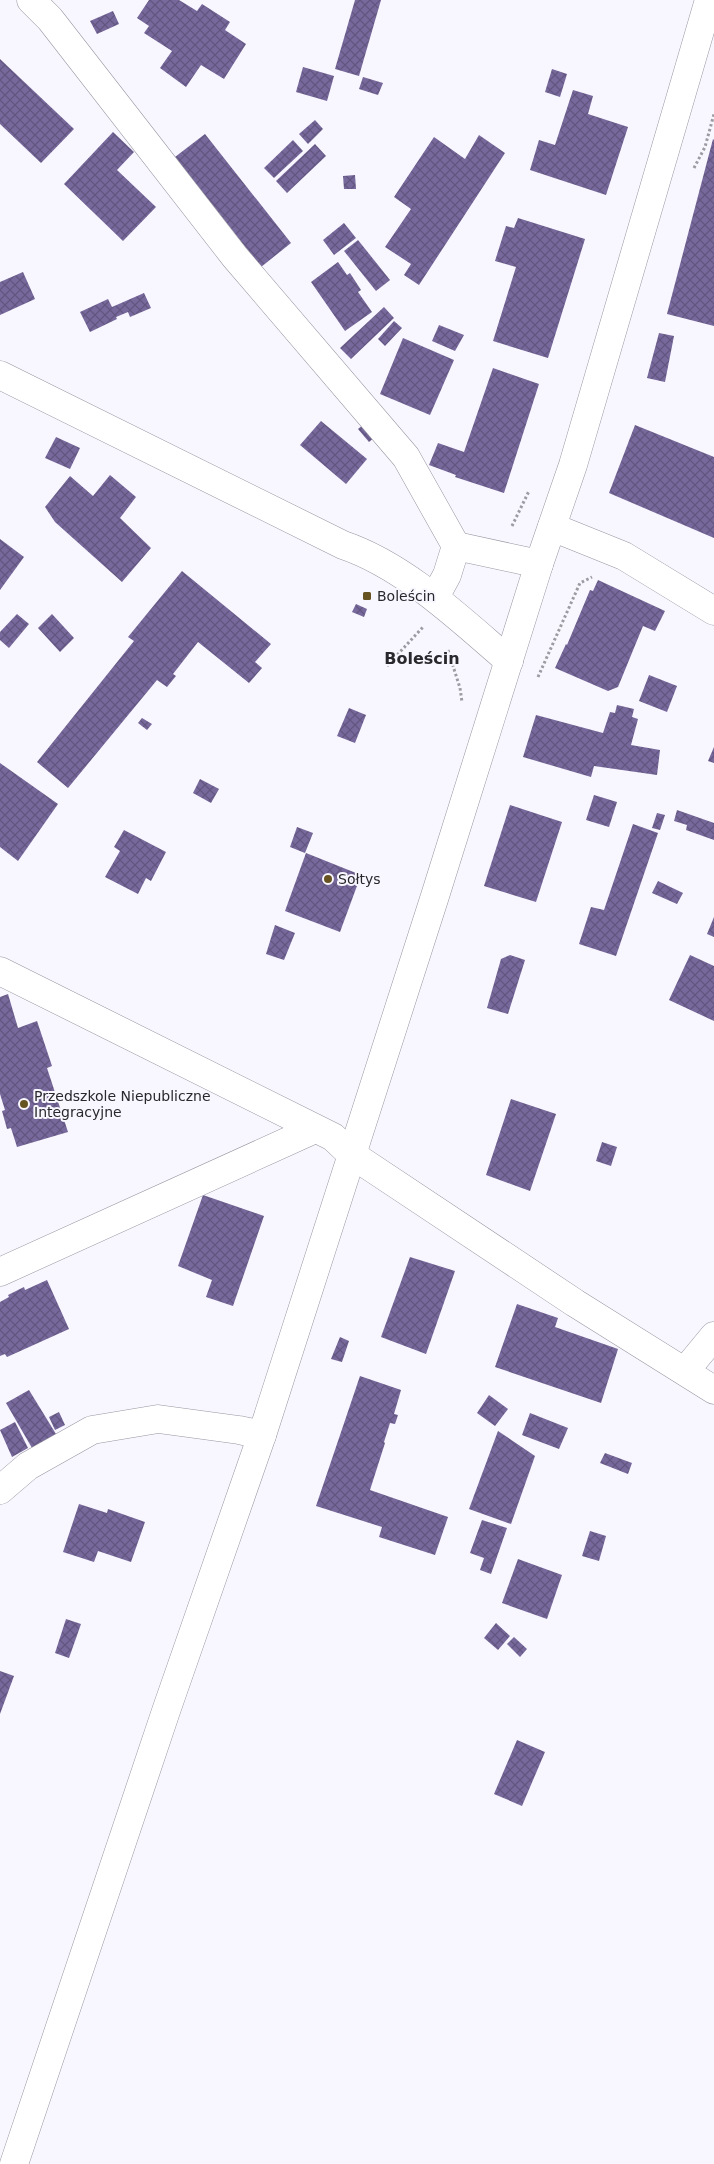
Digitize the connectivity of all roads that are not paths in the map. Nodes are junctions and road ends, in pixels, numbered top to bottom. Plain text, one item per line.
1 (31, 0) edge
2 (709, 0) edge
3 (0, 375) edge
4 (552, 527) junction
5 (456, 546) junction
6 (539, 564) junction
7 (435, 597) junction
8 (714, 611) edge
9 (509, 661) junction
10 (0, 971) edge
11 (315, 1129) junction
12 (351, 1154) junction
13 (0, 1272) edge
14 (714, 1336) edge
15 (685, 1371) junction
16 (714, 1390) edge
17 (262, 1435) junction
18 (0, 1490) edge
19 (14, 2164) edge

1 - 5 street
2 - 4 street
3 - 7 street
4 - 6 street
4 - 8 street
5 - 6 street
5 - 7 street
6 - 9 street
7 - 9 street
9 - 12 street
10 - 11 street
11 - 12 street
11 - 13 street
12 - 15 street
12 - 17 street
14 - 15 street
15 - 16 street
17 - 18 street
17 - 19 street

